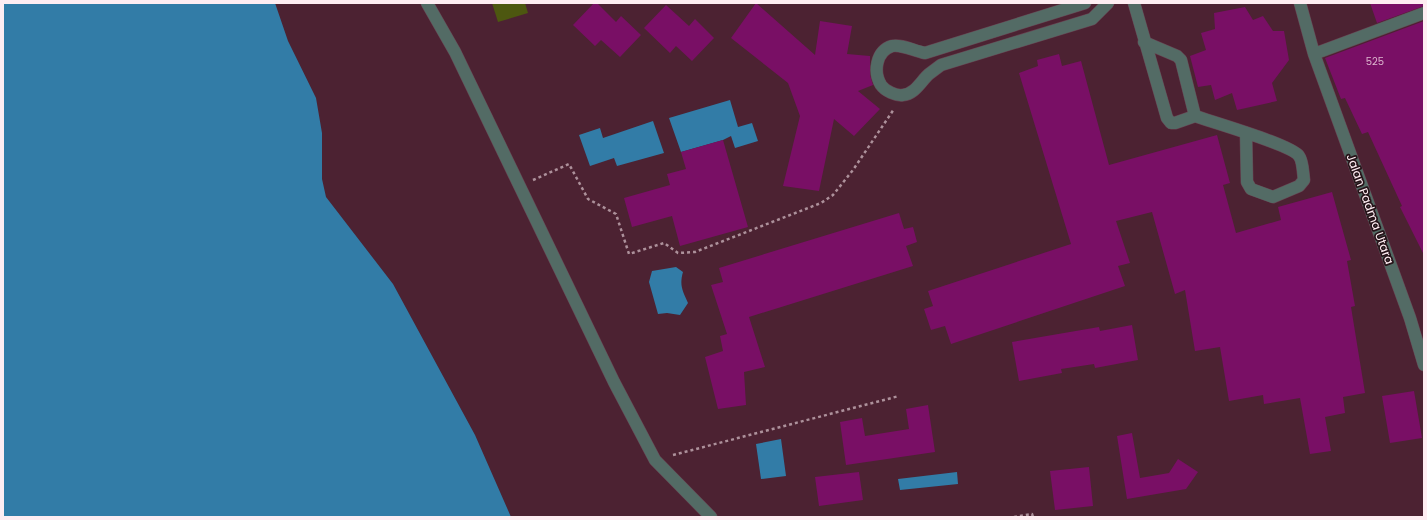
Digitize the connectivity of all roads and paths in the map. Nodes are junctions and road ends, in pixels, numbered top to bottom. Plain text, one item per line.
1 (427, 3) edge
2 (1085, 3) edge
3 (1108, 3) edge
4 (1134, 3) edge
5 (1300, 3) edge
6 (1424, 13) edge
7 (1144, 42) junction
8 (1314, 54) junction
9 (903, 95) junction
10 (1195, 116) junction
11 (1246, 133) junction
12 (519, 186) junction
13 (1424, 365) edge
14 (899, 396) dead end
15 (655, 460) junction
16 (712, 517) edge
17 (1014, 517) edge
18 (1033, 517) edge

1 - 12 street
2 - 9 street
3 - 9 street
4 - 7 street
5 - 8 street, Jalan Padma Utara
6 - 8 street
7 - 10 street
7 - 10 street
8 - 13 street, Jalan Padma Utara
9 - 12 path
10 - 11 street
11 - 11 street
12 - 15 street
14 - 15 path
15 - 16 street
17 - 18 path

